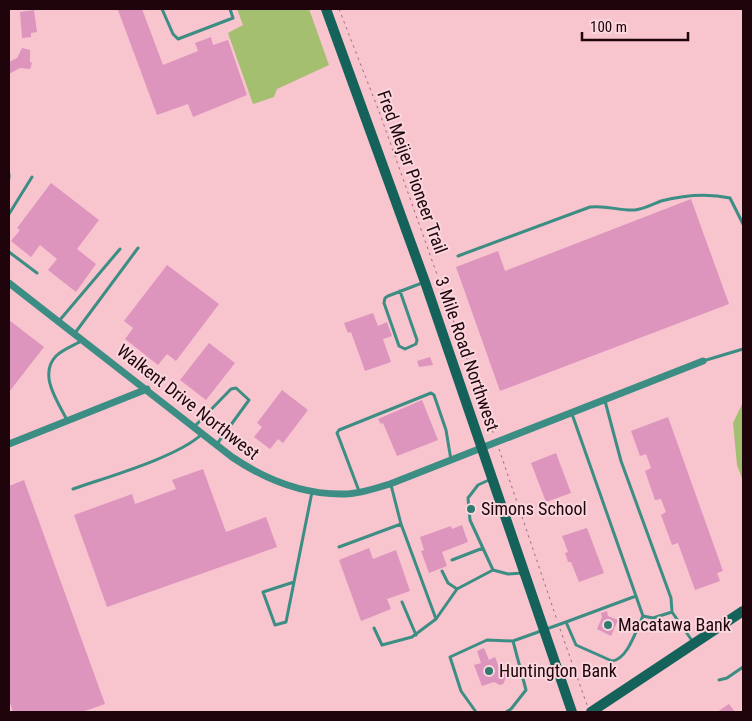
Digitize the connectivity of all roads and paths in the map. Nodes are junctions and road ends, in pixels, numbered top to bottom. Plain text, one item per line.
1 (162, 9) edge
2 (230, 9) edge
3 (326, 9) edge
4 (339, 9) edge
5 (9, 174) edge
6 (32, 177) dead end
7 (9, 178) edge
8 (9, 214) edge
9 (743, 224) edge
10 (138, 248) dead end
11 (120, 249) dead end
12 (9, 252) edge
13 (458, 256) dead end
14 (37, 274) dead end
15 (425, 282) junction
16 (9, 283) edge
17 (400, 292) junction
18 (58, 321) junction
19 (75, 334) junction
20 (83, 340) junction
21 (743, 349) edge
22 (702, 361) joint
23 (147, 389) junction
24 (604, 400) junction
25 (571, 413) junction
26 (67, 421) junction
27 (194, 426) junction
28 (202, 433) junction
29 (497, 443) junction
30 (9, 444) edge
31 (217, 445) junction
32 (481, 449) junction
33 (452, 461) junction
34 (492, 479) junction
35 (390, 484) junction
36 (73, 489) dead end
37 (312, 491) junction
38 (359, 492) junction
39 (401, 524) junction
40 (339, 547) dead end
41 (483, 548) junction
42 (452, 560) dead end
43 (493, 570) junction
44 (442, 571) dead end
45 (523, 573) junction
46 (294, 582) junction
47 (457, 589) junction
48 (636, 596) junction
49 (402, 602) dead end
50 (743, 611) edge
51 (672, 612) junction
52 (643, 616) junction
53 (436, 619) junction
54 (566, 622) junction
55 (559, 624) junction
56 (374, 628) dead end
57 (543, 630) junction
58 (416, 635) junction
59 (513, 641) junction
60 (695, 644) junction
61 (743, 666) edge
62 (719, 680) dead end
63 (589, 709) edge
64 (476, 712) edge
65 (506, 712) edge
66 (572, 712) edge

1 - 2 lane
3 - 15 main road, 3 Mile Road Northwest
4 - 29 path, Fred Meijer Pioneer Trail
5 - 7 lane
6 - 8 lane
9 - 13 lane
10 - 19 lane
11 - 18 lane
12 - 14 lane
15 - 17 lane
15 - 32 main road, 3 Mile Road Northwest
16 - 18 street, Walkent Drive Northwest
17 - 17 lane
18 - 19 street, Walkent Drive Northwest
19 - 20 street, Walkent Drive Northwest
20 - 23 street, Walkent Drive Northwest
20 - 26 lane
21 - 22 lane
22 - 24 street, Walkent Drive Northwest
23 - 26 street
23 - 27 street, Walkent Drive Northwest
24 - 25 street, Walkent Drive Northwest
24 - 51 lane
25 - 29 street, Walkent Drive Northwest
25 - 48 lane
26 - 30 street
27 - 28 street, Walkent Drive Northwest
27 - 31 lane
28 - 31 street, Walkent Drive Northwest
28 - 36 lane
29 - 32 street, Walkent Drive Northwest
29 - 55 path, Fred Meijer Pioneer Trail
31 - 37 street, Walkent Drive Northwest
32 - 33 street, Walkent Drive Northwest
32 - 34 main road, 3 Mile Road Northwest
33 - 35 street, Walkent Drive Northwest
33 - 38 lane
34 - 41 lane
34 - 45 main road, 3 Mile Road Northwest
35 - 38 street, Walkent Drive Northwest
35 - 39 lane
37 - 38 street, Walkent Drive Northwest
37 - 46 lane
39 - 40 lane
39 - 53 lane
41 - 42 lane
41 - 43 lane
43 - 45 lane
43 - 47 lane
44 - 47 lane
45 - 57 main road, 3 Mile Road Northwest
46 - 46 lane
47 - 53 lane
48 - 52 lane
48 - 54 lane
49 - 58 lane
50 - 60 main road
51 - 52 lane
51 - 60 lane
52 - 54 lane
53 - 58 lane
54 - 55 lane
55 - 57 lane
55 - 63 path, Fred Meijer Pioneer Trail
56 - 58 lane
57 - 59 lane
57 - 66 main road, 3 Mile Road Northwest
59 - 64 lane
59 - 65 lane
60 - 63 main road
61 - 62 lane

